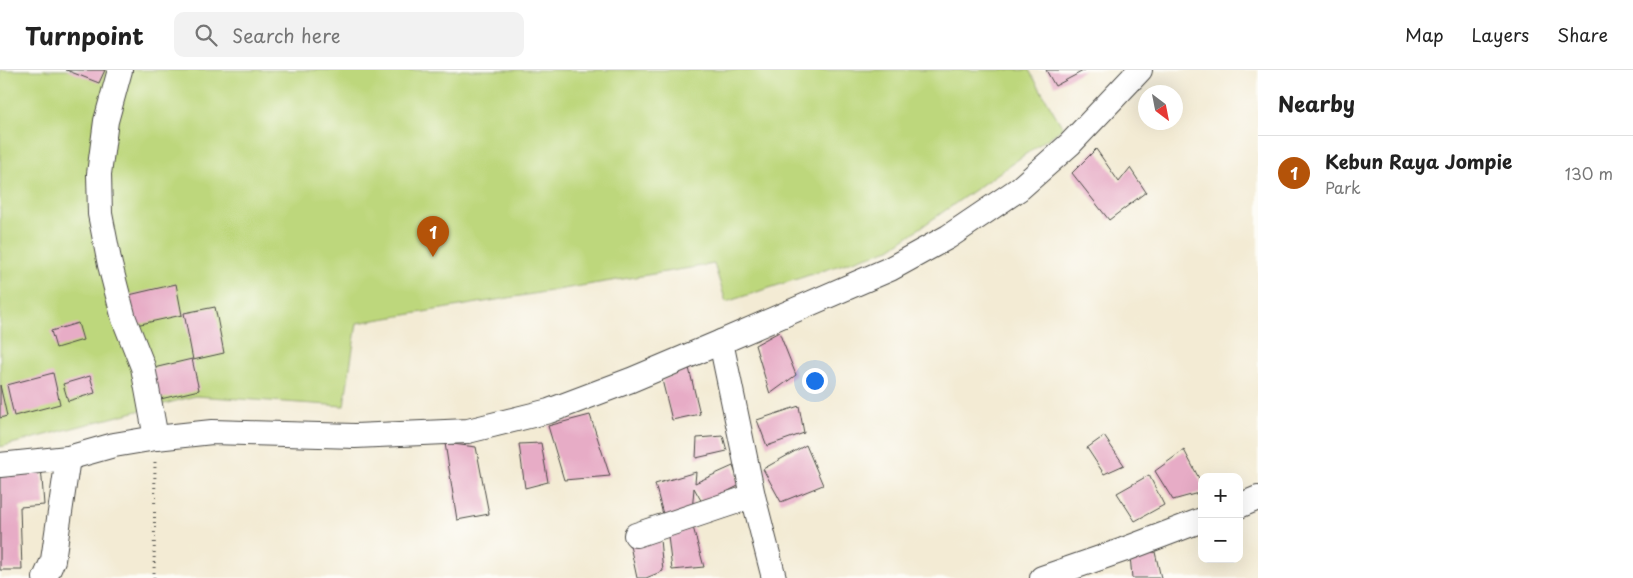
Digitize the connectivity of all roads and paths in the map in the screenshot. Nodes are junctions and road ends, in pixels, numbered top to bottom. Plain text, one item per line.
1 (120, 70) edge
2 (1140, 70) edge
3 (721, 342) junction
4 (156, 438) junction
5 (68, 458) junction
6 (0, 466) edge
7 (753, 496) junction
8 (1258, 498) edge
9 (1243, 504) edge
10 (1198, 522) edge
11 (636, 536) dead end
12 (45, 578) edge
13 (154, 578) edge
14 (774, 578) edge
15 (1042, 578) edge

1 - 4 street
2 - 3 street
3 - 4 street
3 - 7 street
4 - 5 street
4 - 13 path
5 - 6 street
5 - 12 street
7 - 11 street
7 - 14 street
8 - 9 street
10 - 15 street

